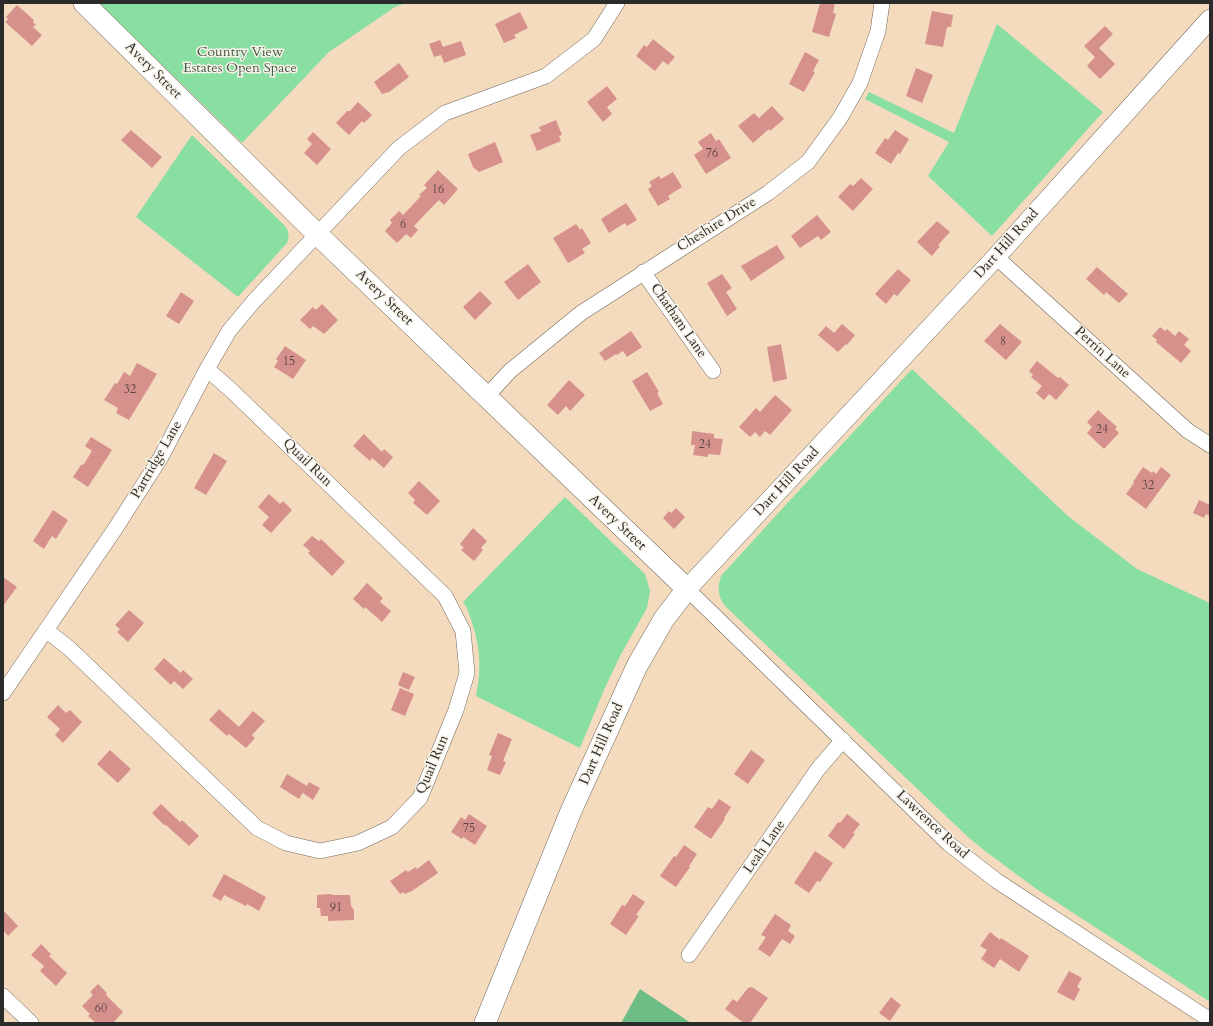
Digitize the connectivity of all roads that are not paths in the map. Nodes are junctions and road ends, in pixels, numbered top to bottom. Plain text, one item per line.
1 (84, 3) edge
2 (618, 3) edge
3 (882, 3) edge
4 (1210, 19) edge
5 (317, 234) junction
6 (996, 257) junction
7 (643, 272) junction
8 (207, 369) junction
9 (713, 371) dead end
10 (486, 397) junction
11 (1210, 445) edge
12 (687, 589) junction
13 (46, 630) junction
14 (3, 693) edge
15 (843, 740) junction
16 (689, 956) dead end
17 (3, 996) edge
18 (1210, 1020) edge
19 (32, 1023) edge
20 (484, 1023) edge

1 - 5 main road, Avery Street
2 - 5 street, Partridge Lane
3 - 7 street, Cheshire Drive
4 - 6 street, Dart Hill Road
5 - 8 street, Partridge Lane
5 - 10 main road, Avery Street
6 - 11 street, Perrin Lane
6 - 12 street, Dart Hill Road
7 - 9 street, Chatham Lane
7 - 10 street, Cheshire Drive
8 - 13 street, Partridge Lane
8 - 13 street, Quail Run
10 - 12 main road, Avery Street
12 - 15 street, Lawrence Road
12 - 20 main road, Dart Hill Road
13 - 14 street, Partridge Lane
15 - 16 street, Leah Lane
15 - 18 street, Lawrence Road
17 - 19 street

